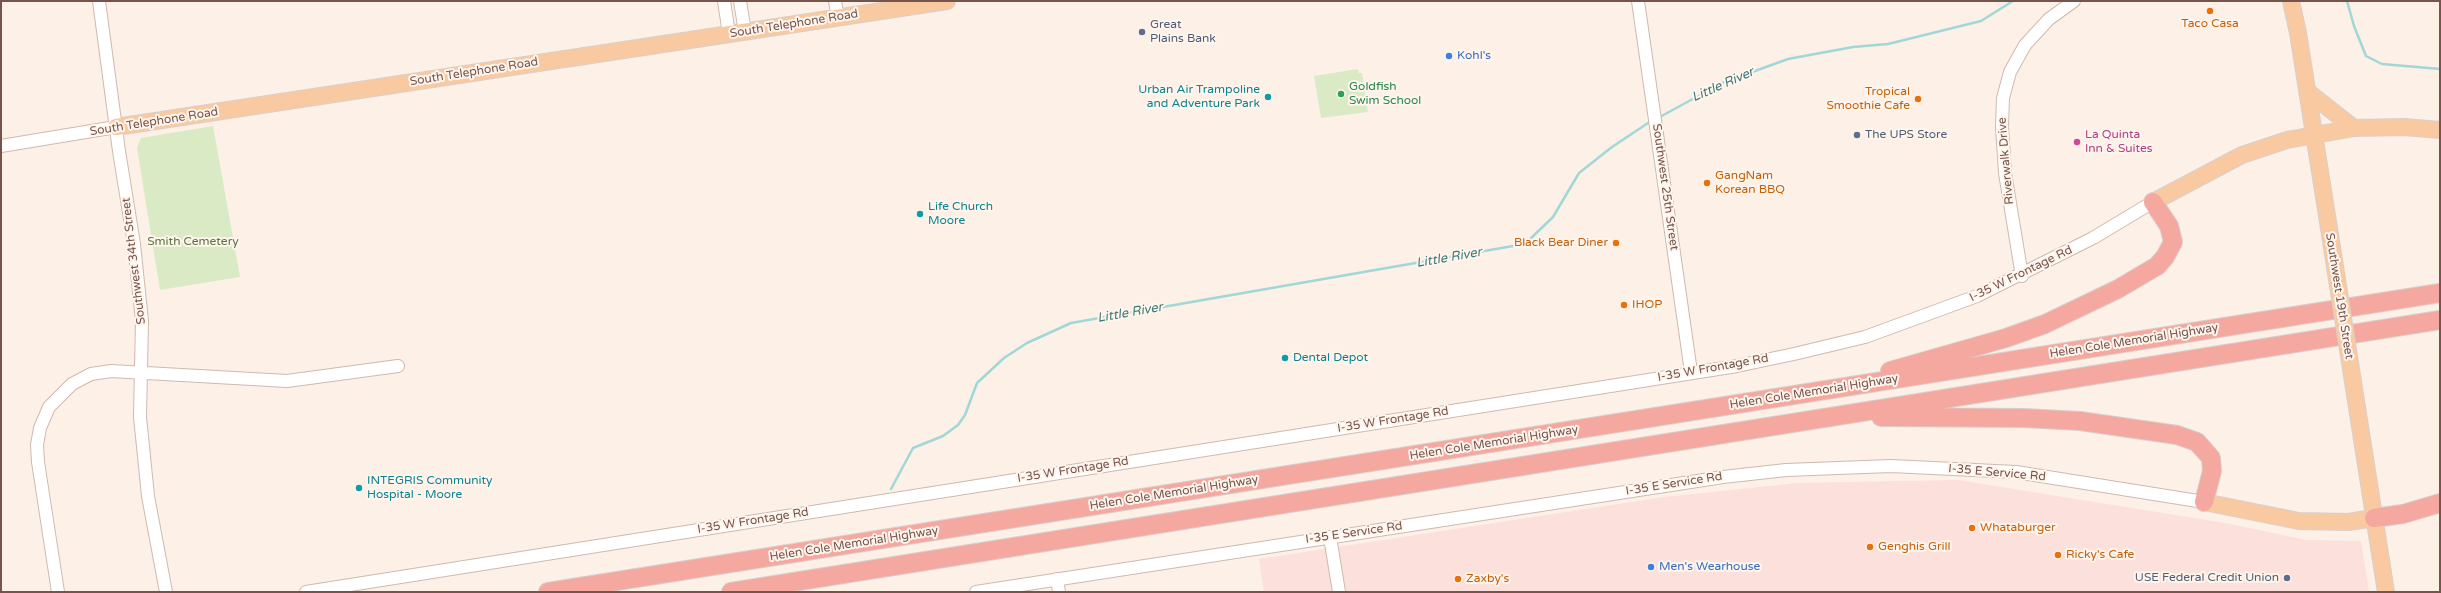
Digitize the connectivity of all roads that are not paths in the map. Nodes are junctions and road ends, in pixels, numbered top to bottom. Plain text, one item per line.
1 (99, 1) edge
2 (724, 1) edge
3 (740, 1) edge
4 (835, 1) edge
5 (947, 1) edge
6 (1638, 1) edge
7 (2074, 1) edge
8 (2291, 1) edge
9 (838, 18) junction
10 (745, 32) junction
11 (729, 34) junction
12 (2308, 92) junction
13 (116, 127) junction
14 (2354, 128) junction
15 (2440, 130) edge
16 (2314, 133) junction
17 (1, 146) edge
18 (2153, 202) junction
19 (2022, 276) junction
20 (2440, 293) edge
21 (2440, 320) edge
22 (398, 366) dead end
23 (140, 372) junction
24 (1691, 372) junction
25 (1834, 389) junction
26 (1838, 415) junction
27 (2204, 502) junction
28 (2440, 503) edge
29 (2374, 518) junction
30 (1330, 536) junction
31 (1057, 579) junction
32 (58, 592) edge
33 (166, 592) edge
34 (306, 592) edge
35 (548, 592) edge
36 (731, 592) edge
37 (976, 592) edge
38 (1059, 592) edge
39 (1339, 592) edge
40 (2386, 592) edge

1 - 13 street, Southwest 34th Street
2 - 11 street
3 - 10 street
4 - 9 street
5 - 9 main road, South Telephone Road
6 - 24 street, Southwest 25th Street
7 - 19 street, Riverwalk Drive
8 - 12 main road, Southwest 19th Street
9 - 10 main road, South Telephone Road
10 - 11 main road, South Telephone Road
11 - 13 main road, South Telephone Road
12 - 14 main road
12 - 16 main road, Southwest 19th Street
13 - 17 street, South Telephone Road
13 - 23 street, Southwest 34th Street
14 - 15 main road, I-35 W Frontage Rd
14 - 16 main road, I-35 W Frontage Rd
16 - 18 main road, I-35 W Frontage Rd
16 - 29 main road, Southwest 19th Street, bridge
18 - 19 street, I-35 W Frontage Rd
18 - 25 highway
19 - 24 street, I-35 W Frontage Rd
20 - 25 highway, Helen Cole Memorial Highway
21 - 26 highway
22 - 23 street
23 - 32 street
23 - 33 street, Southwest 34th Street
24 - 34 street, I-35 W Frontage Rd
25 - 35 highway, Helen Cole Memorial Highway
26 - 27 highway
26 - 36 highway
27 - 29 main road, I-35 E Service Rd
27 - 30 street, I-35 E Service Rd
28 - 29 highway
29 - 40 main road, Southwest 19th Street
30 - 31 street, I-35 E Service Rd
30 - 39 street
31 - 37 street, I-35 E Service Rd
31 - 38 street

